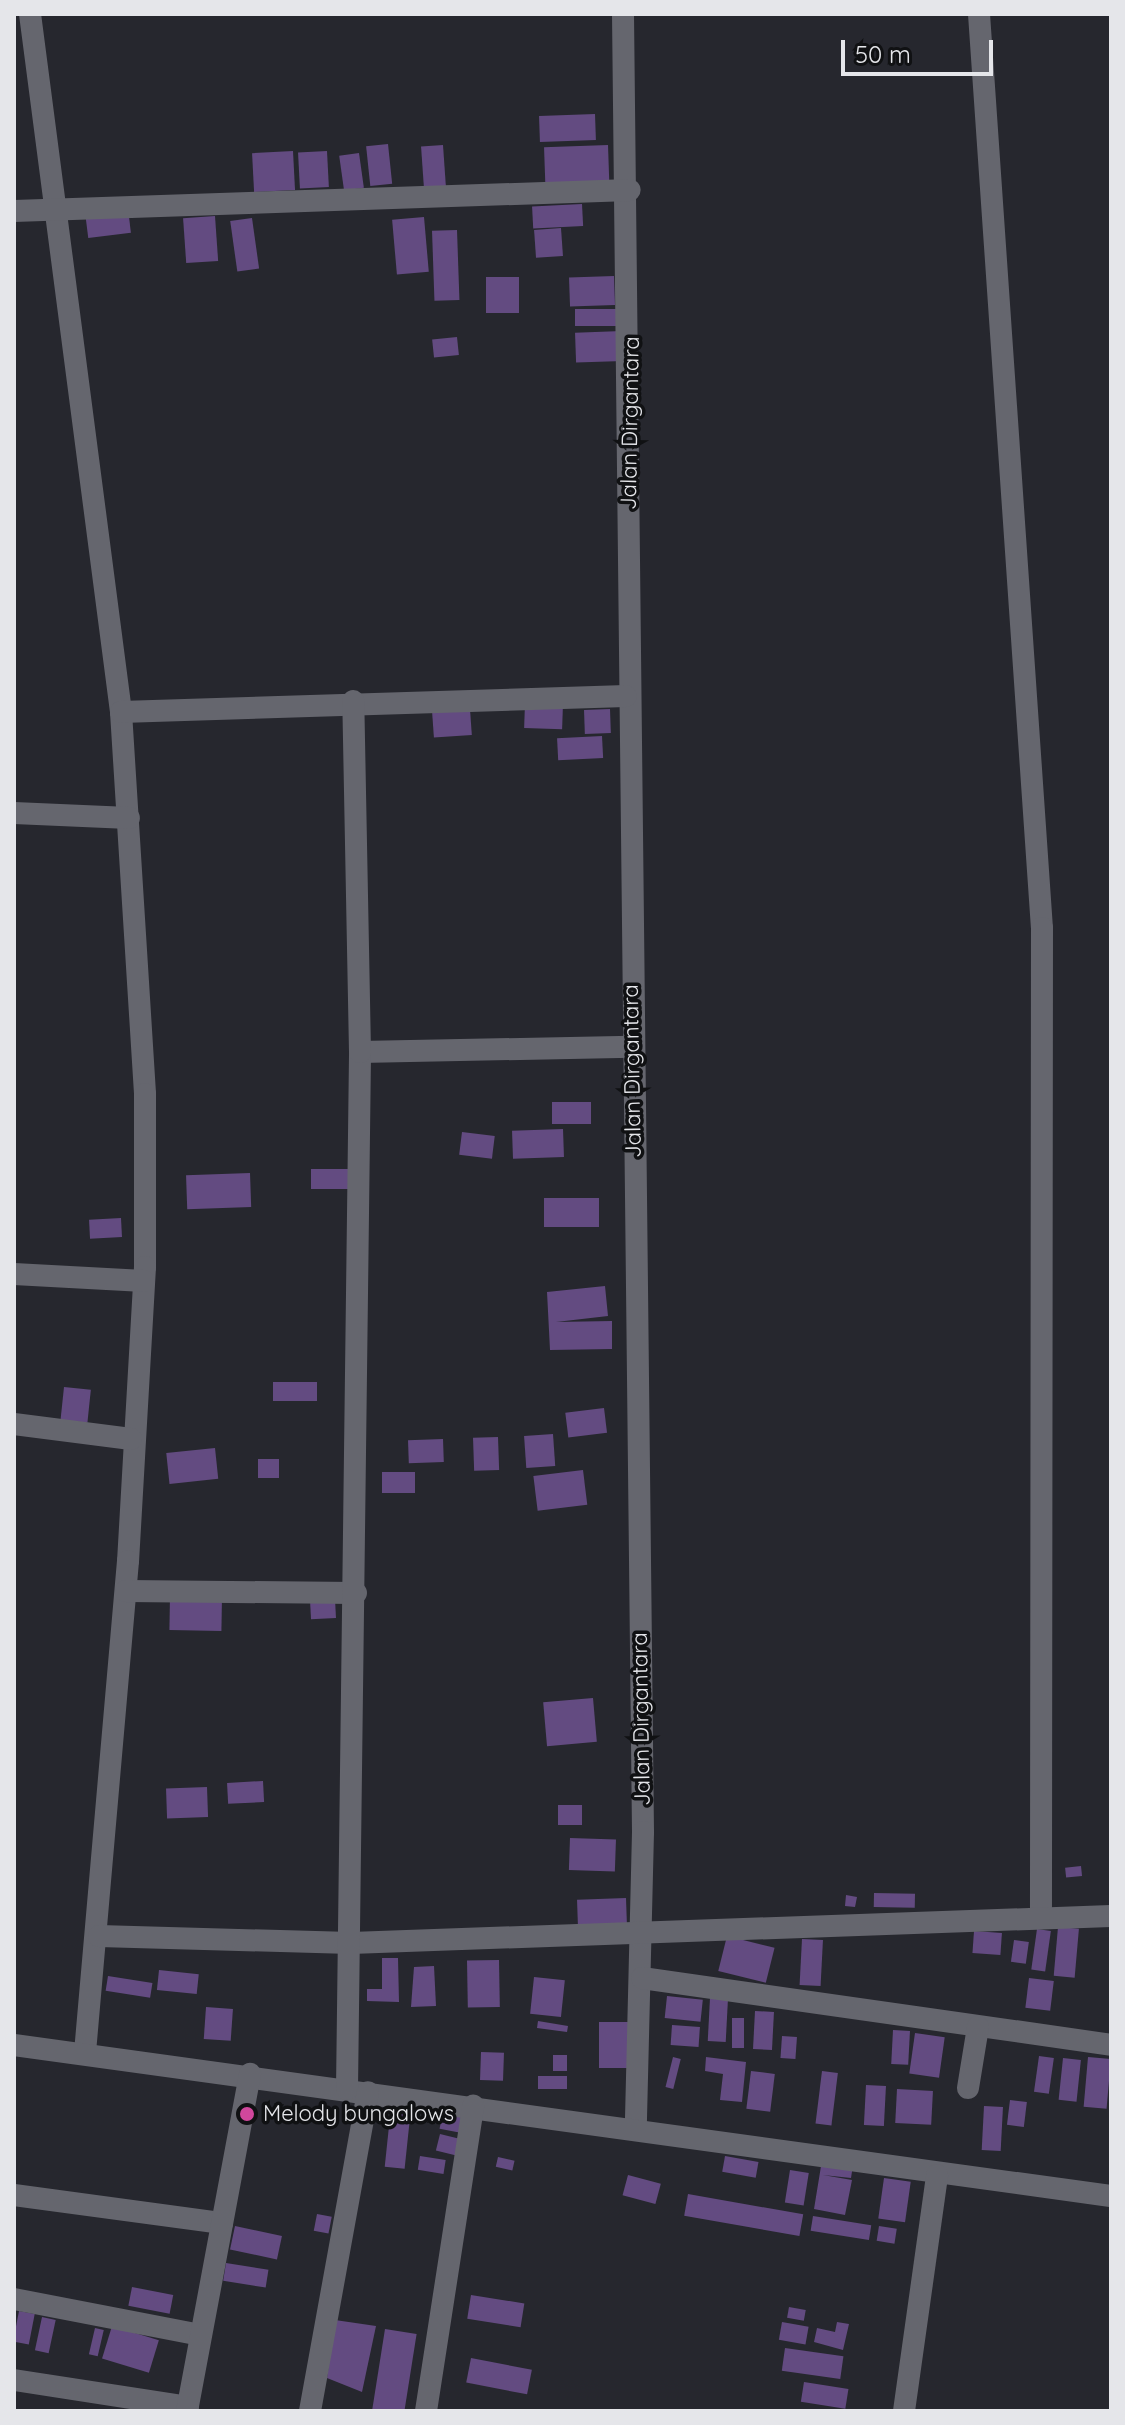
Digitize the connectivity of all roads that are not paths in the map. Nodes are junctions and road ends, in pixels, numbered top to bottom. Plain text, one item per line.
1 (623, 14) edge
2 (979, 14) edge
3 (25, 24) edge
4 (630, 190) junction
5 (54, 210) junction
6 (14, 211) edge
7 (626, 696) junction
8 (353, 701) junction
9 (121, 712) junction
10 (14, 813) edge
11 (129, 818) junction
12 (632, 1047) junction
13 (360, 1052) junction
14 (14, 1274) edge
15 (144, 1281) junction
16 (14, 1424) edge
17 (131, 1439) junction
18 (126, 1591) junction
19 (356, 1593) junction
20 (1111, 1916) edge
21 (1041, 1918) junction
22 (643, 1932) junction
23 (99, 1936) junction
24 (351, 1943) junction
25 (642, 1978) junction
26 (978, 2027) junction
27 (14, 2045) edge
28 (1111, 2045) edge
29 (85, 2051) junction
30 (250, 2074) junction
31 (968, 2088) dead end
32 (358, 2090) junction
33 (473, 2106) junction
34 (636, 2128) junction
35 (937, 2175) junction
36 (14, 2195) edge
37 (1111, 2196) edge
38 (222, 2223) junction
39 (14, 2299) edge
40 (201, 2335) junction
41 (14, 2380) edge
42 (188, 2409) edge
43 (310, 2411) edge
44 (426, 2411) edge
45 (904, 2411) edge

1 - 4 street, Jalan Dirgantara
2 - 21 street
3 - 5 street
4 - 5 street
4 - 7 street, Jalan Dirgantara
5 - 6 street
5 - 9 street
7 - 8 street
7 - 12 street, Jalan Dirgantara
8 - 9 street
8 - 13 street
9 - 11 street
10 - 11 street
11 - 15 street
12 - 13 street
12 - 22 street, Jalan Dirgantara
13 - 19 street
14 - 15 street
15 - 17 street
16 - 17 street
17 - 18 street
18 - 19 street
18 - 23 street
19 - 24 street
20 - 21 street
21 - 22 street
22 - 24 street
22 - 25 street, Jalan Dirgantara
23 - 24 street
23 - 29 street
24 - 32 street
25 - 26 street
25 - 34 street, Jalan Dirgantara
26 - 28 street
26 - 31 street
27 - 29 street
29 - 30 street
30 - 32 street
30 - 38 street
32 - 33 street
32 - 43 street
33 - 34 street
33 - 44 street
34 - 35 street
35 - 37 street
35 - 45 street
36 - 38 street
38 - 40 street
39 - 40 street
40 - 42 street
41 - 42 street

